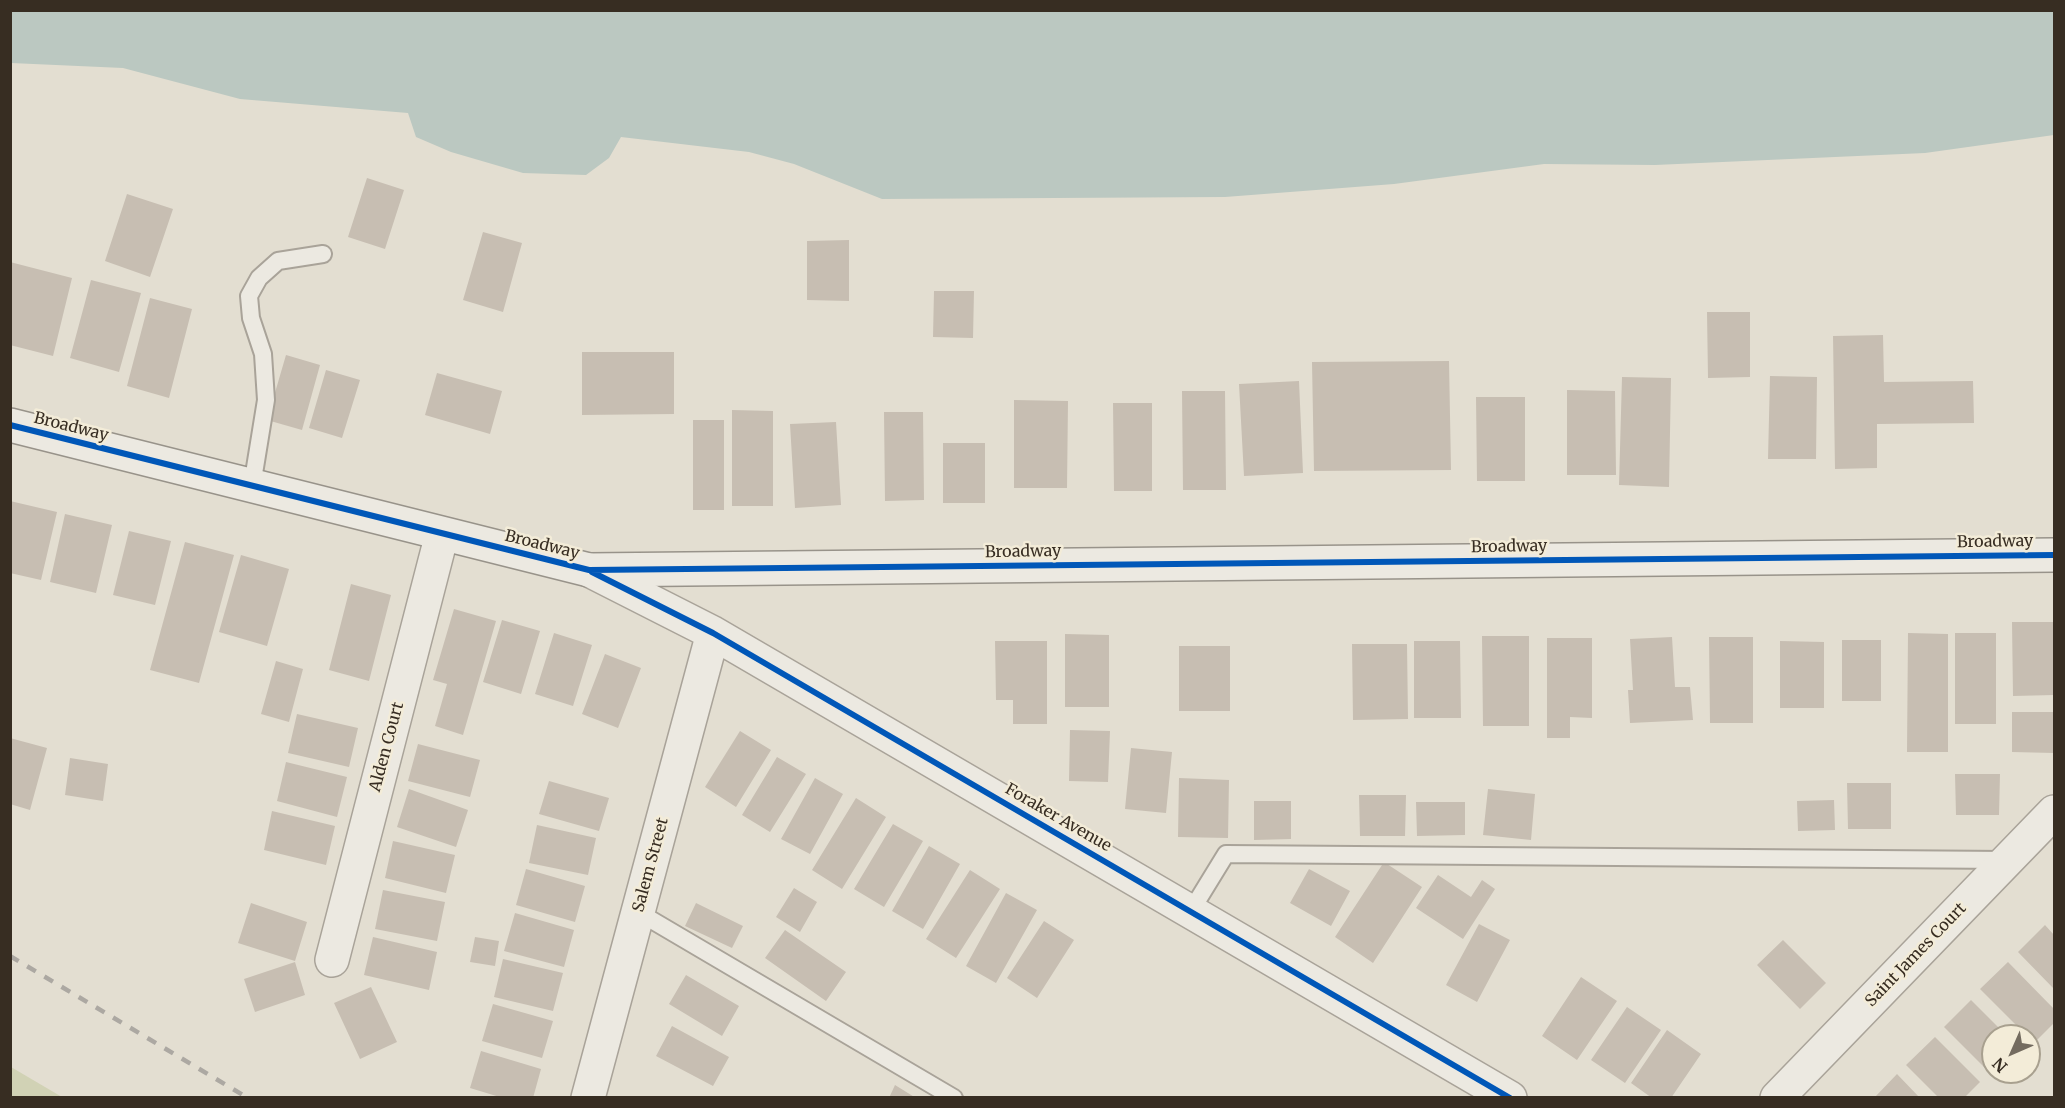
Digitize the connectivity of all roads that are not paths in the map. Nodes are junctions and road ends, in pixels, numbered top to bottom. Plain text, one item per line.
1 (323, 254) dead end
2 (10, 425) edge
3 (252, 486) junction
4 (442, 534) junction
5 (2055, 555) edge
6 (589, 570) junction
7 (713, 633) junction
8 (2055, 812) edge
9 (2007, 860) junction
10 (638, 912) junction
11 (1191, 912) junction
12 (332, 960) dead end
13 (588, 1098) edge
14 (954, 1098) edge
15 (1510, 1098) edge
16 (1777, 1098) edge

1 - 3 lane
2 - 3 street, Broadway
3 - 4 street, Broadway
4 - 6 street, Broadway
4 - 12 street, Alden Court
5 - 6 street, Broadway
6 - 7 street, Foraker Avenue
7 - 10 street, Salem Street
7 - 11 street, Foraker Avenue
8 - 9 street, Saint James Court
9 - 11 lane
9 - 16 street, Saint James Court
10 - 13 street, Salem Street
10 - 14 lane
11 - 15 street, Foraker Avenue

